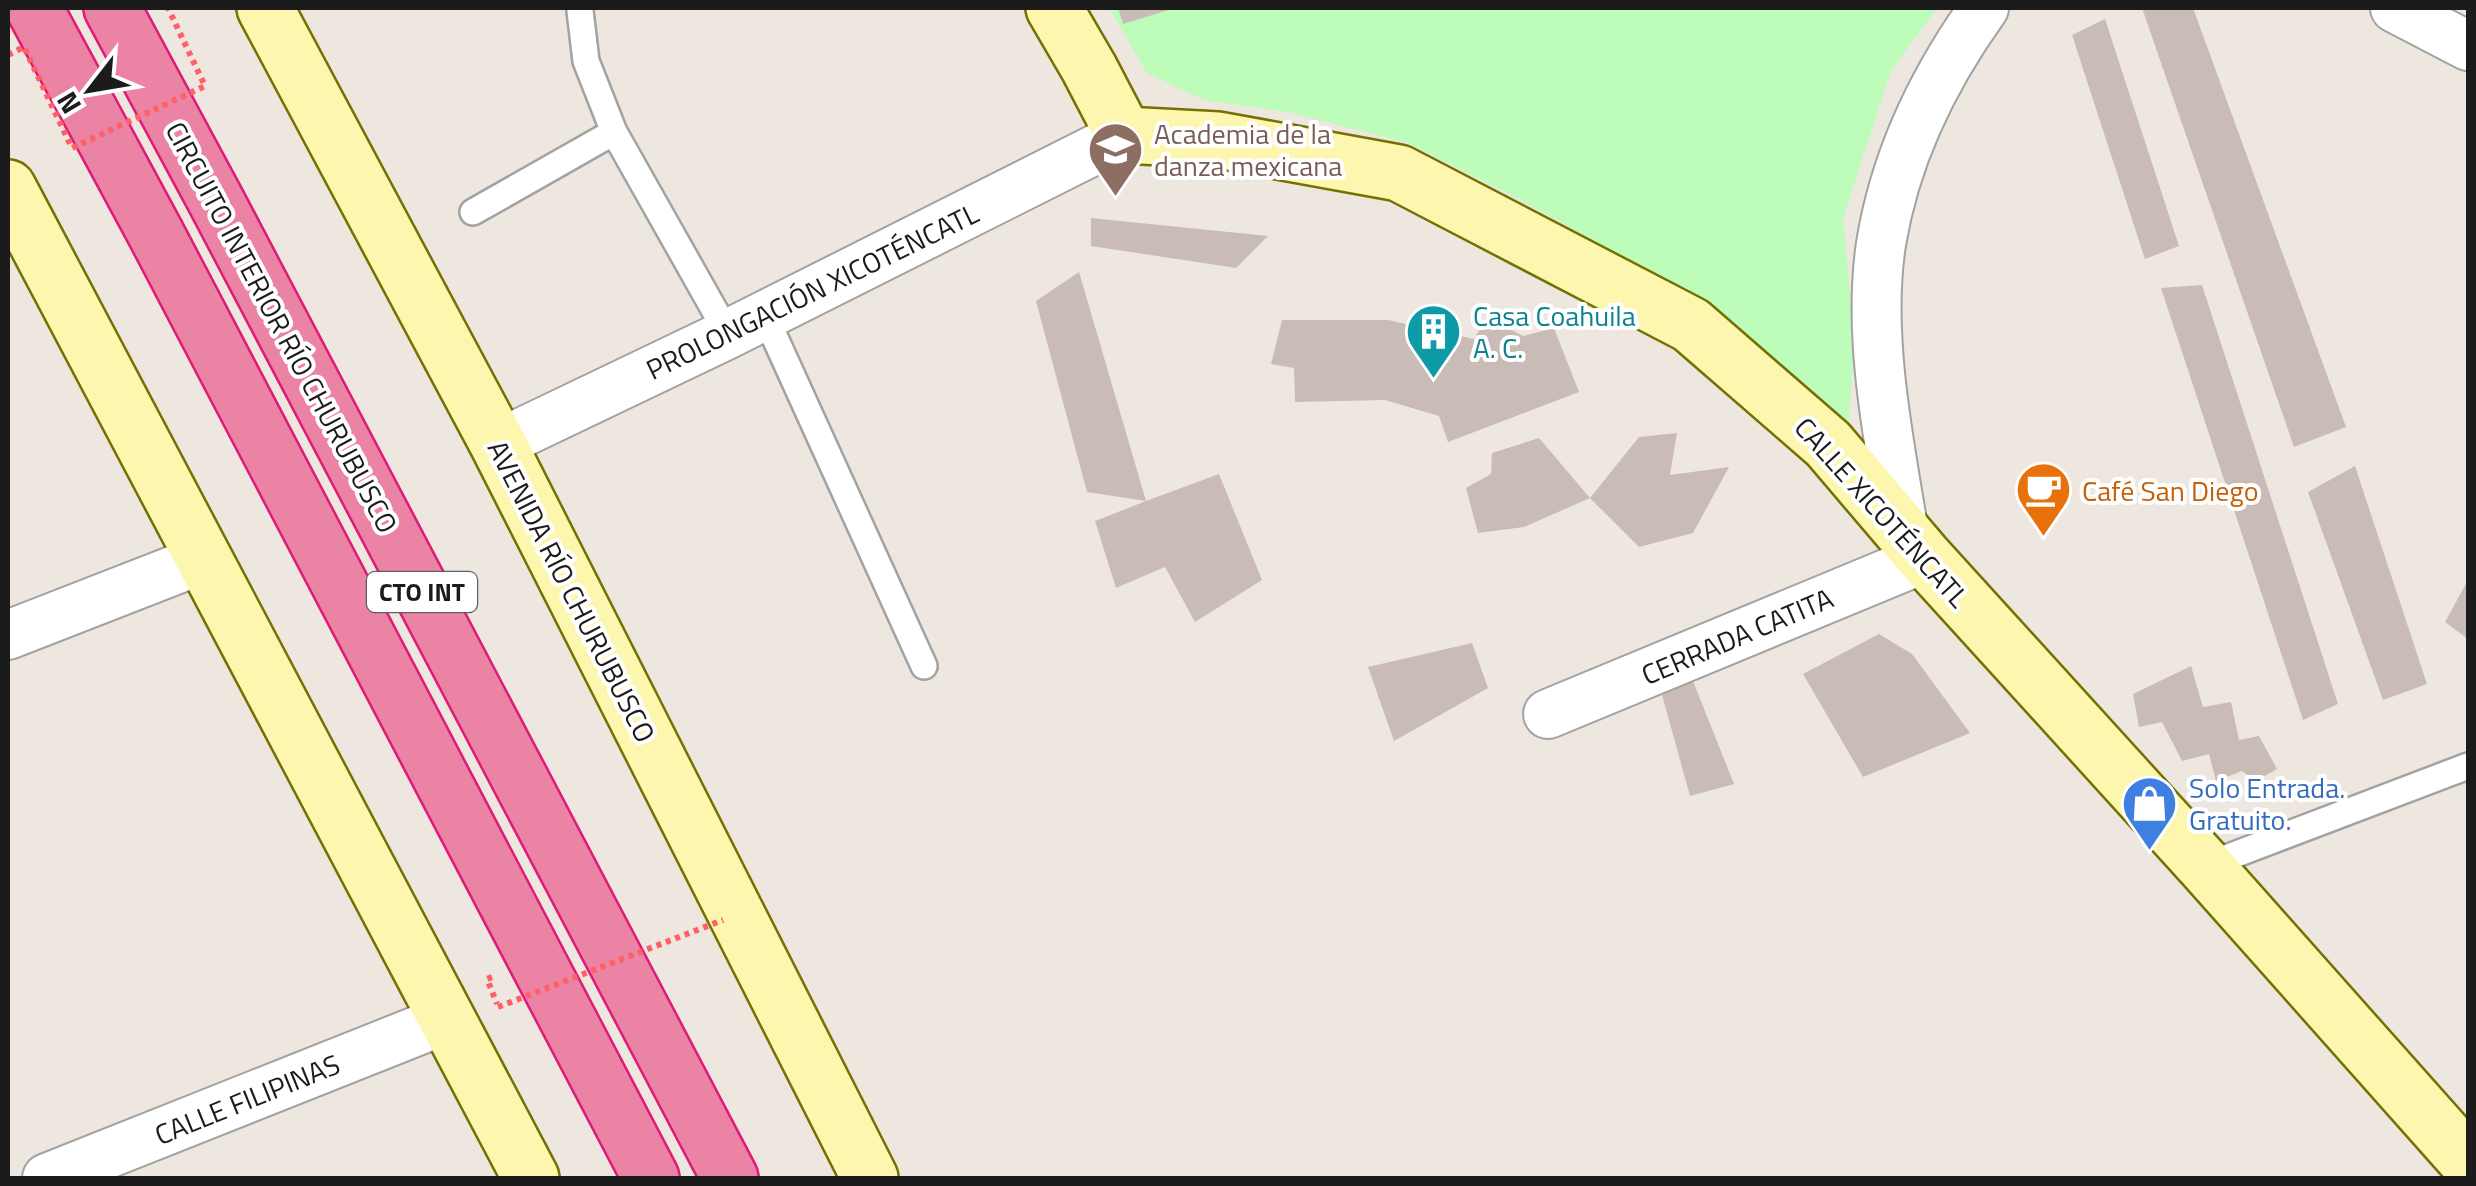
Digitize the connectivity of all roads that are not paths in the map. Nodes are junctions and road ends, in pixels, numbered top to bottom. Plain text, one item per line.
1 (34, 8) edge
2 (112, 8) edge
3 (265, 8) edge
4 (1054, 8) edge
5 (1984, 8) edge
6 (2395, 8) edge
7 (580, 11) dead end
8 (2468, 46) edge
9 (614, 132) junction
10 (1124, 135) junction
11 (8, 188) edge
12 (473, 212) dead end
13 (746, 325) junction
14 (498, 444) junction
15 (1914, 545) junction
16 (204, 558) junction
17 (8, 635) edge
18 (924, 666) dead end
19 (1548, 714) dead end
20 (2468, 766) edge
21 (2205, 866) junction
22 (472, 1013) junction
23 (576, 1037) junction
24 (2468, 1162) edge
25 (47, 1178) edge
26 (532, 1178) edge
27 (614, 1178) edge
28 (651, 1178) edge
29 (730, 1178) edge
30 (870, 1178) edge

1 - 23 highway, CTO INT
2 - 29 highway, CIRCUITO INTERIOR RÍO CHURUBUSCO / CTO INT
3 - 14 main road, AVENIDA RÍO CHURUBUSCO
4 - 10 main road
5 - 15 street
6 - 8 street
7 - 9 lane
9 - 12 lane
9 - 13 lane
10 - 13 street, PROLONGACIÓN XICOTÉNCATL
10 - 15 main road, CALLE XICOTÉNCATL
11 - 16 main road
13 - 14 street, PROLONGACIÓN XICOTÉNCATL
13 - 18 lane
14 - 30 main road, AVENIDA RÍO CHURUBUSCO
15 - 19 street, CERRADA CATITA
15 - 21 main road, CALLE XICOTÉNCATL
16 - 17 street
16 - 22 main road
20 - 21 lane
21 - 24 main road, CALLE XICOTÉNCATL
22 - 25 street, CALLE FILIPINAS
22 - 26 main road
23 - 27 highway
23 - 28 highway, CTO INT

